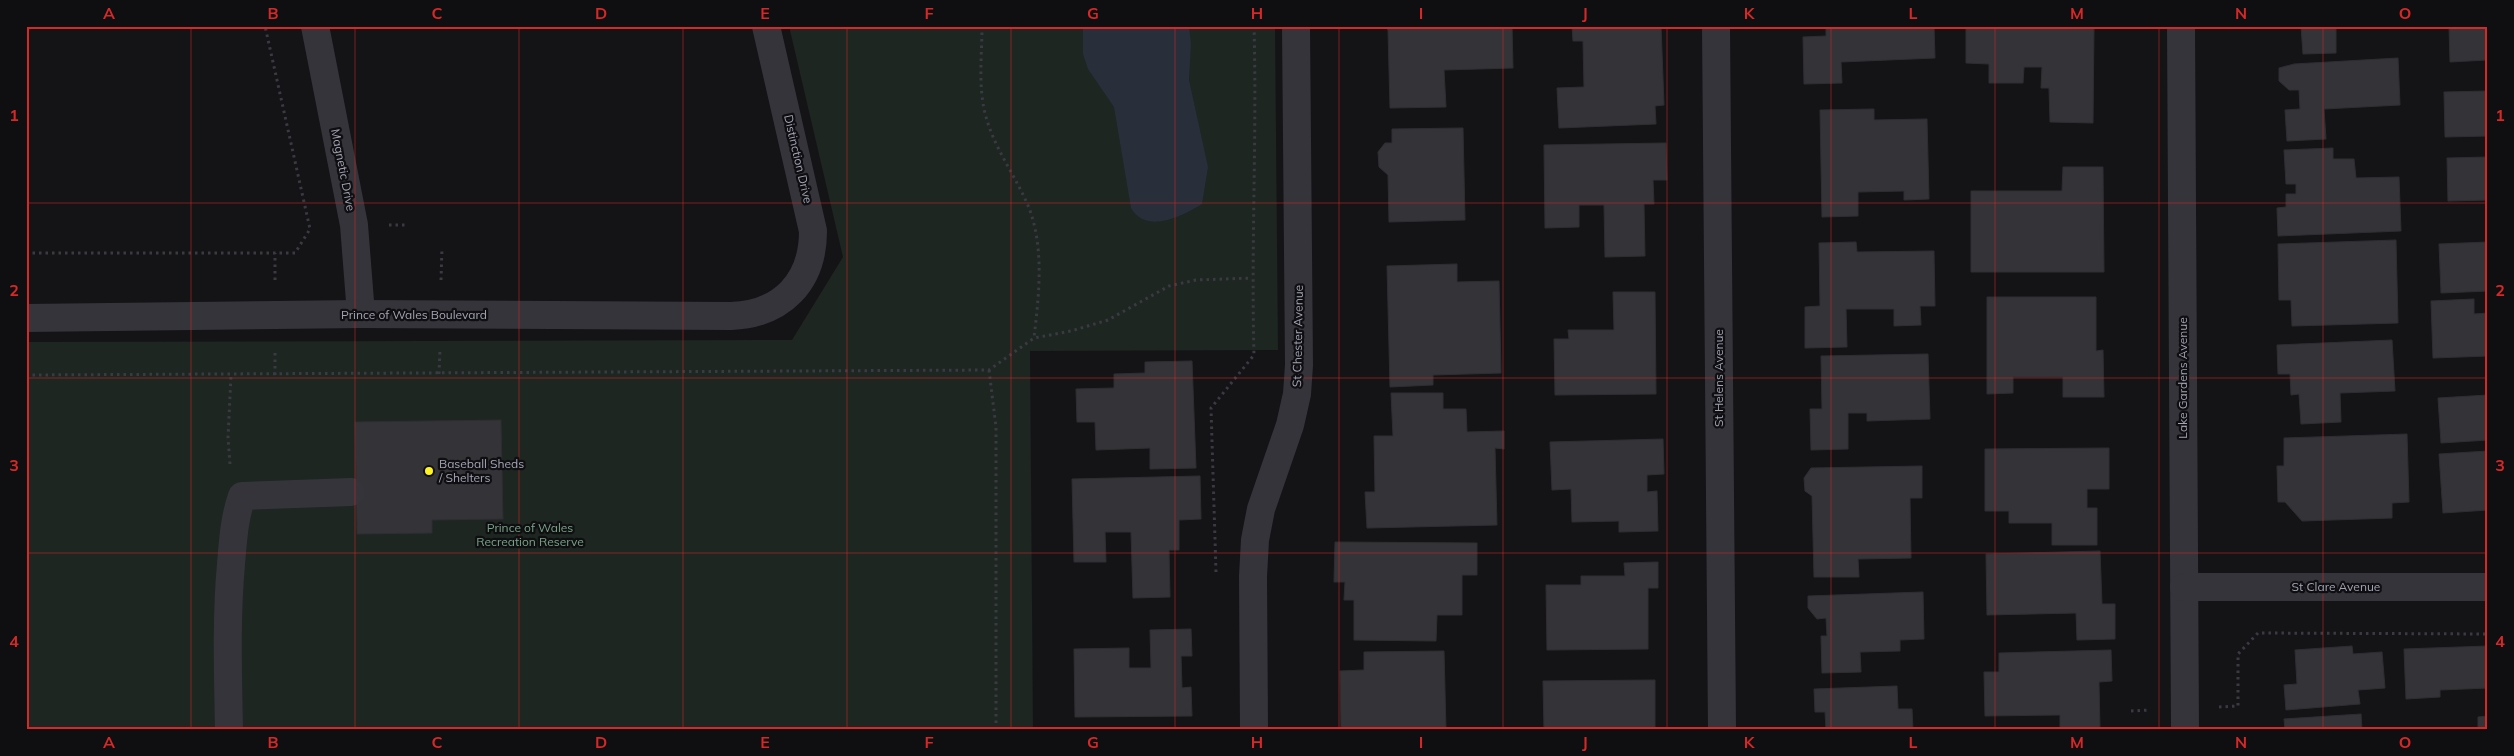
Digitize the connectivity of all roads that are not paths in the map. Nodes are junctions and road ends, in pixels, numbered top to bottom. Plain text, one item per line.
1 (315, 26) edge
2 (766, 26) edge
3 (1296, 26) edge
4 (1716, 26) edge
5 (2180, 26) edge
6 (794, 288) joint
7 (362, 314) junction
8 (26, 318) edge
9 (351, 492) dead end
10 (2184, 587) junction
11 (2488, 587) edge
12 (2185, 719) edge
13 (229, 730) edge
14 (1254, 730) edge
15 (1722, 730) edge

1 - 7 street, Magnetic Drive
2 - 6 street, Distinction Drive
3 - 14 street, St Chester Avenue
4 - 15 street, St Helens Avenue
5 - 10 street, Lake Gardens Avenue
6 - 7 street, Prince of Wales Boulevard
7 - 8 street, Prince of Wales Boulevard
9 - 13 street
10 - 11 street, St Clare Avenue
10 - 12 street, Lake Gardens Avenue

